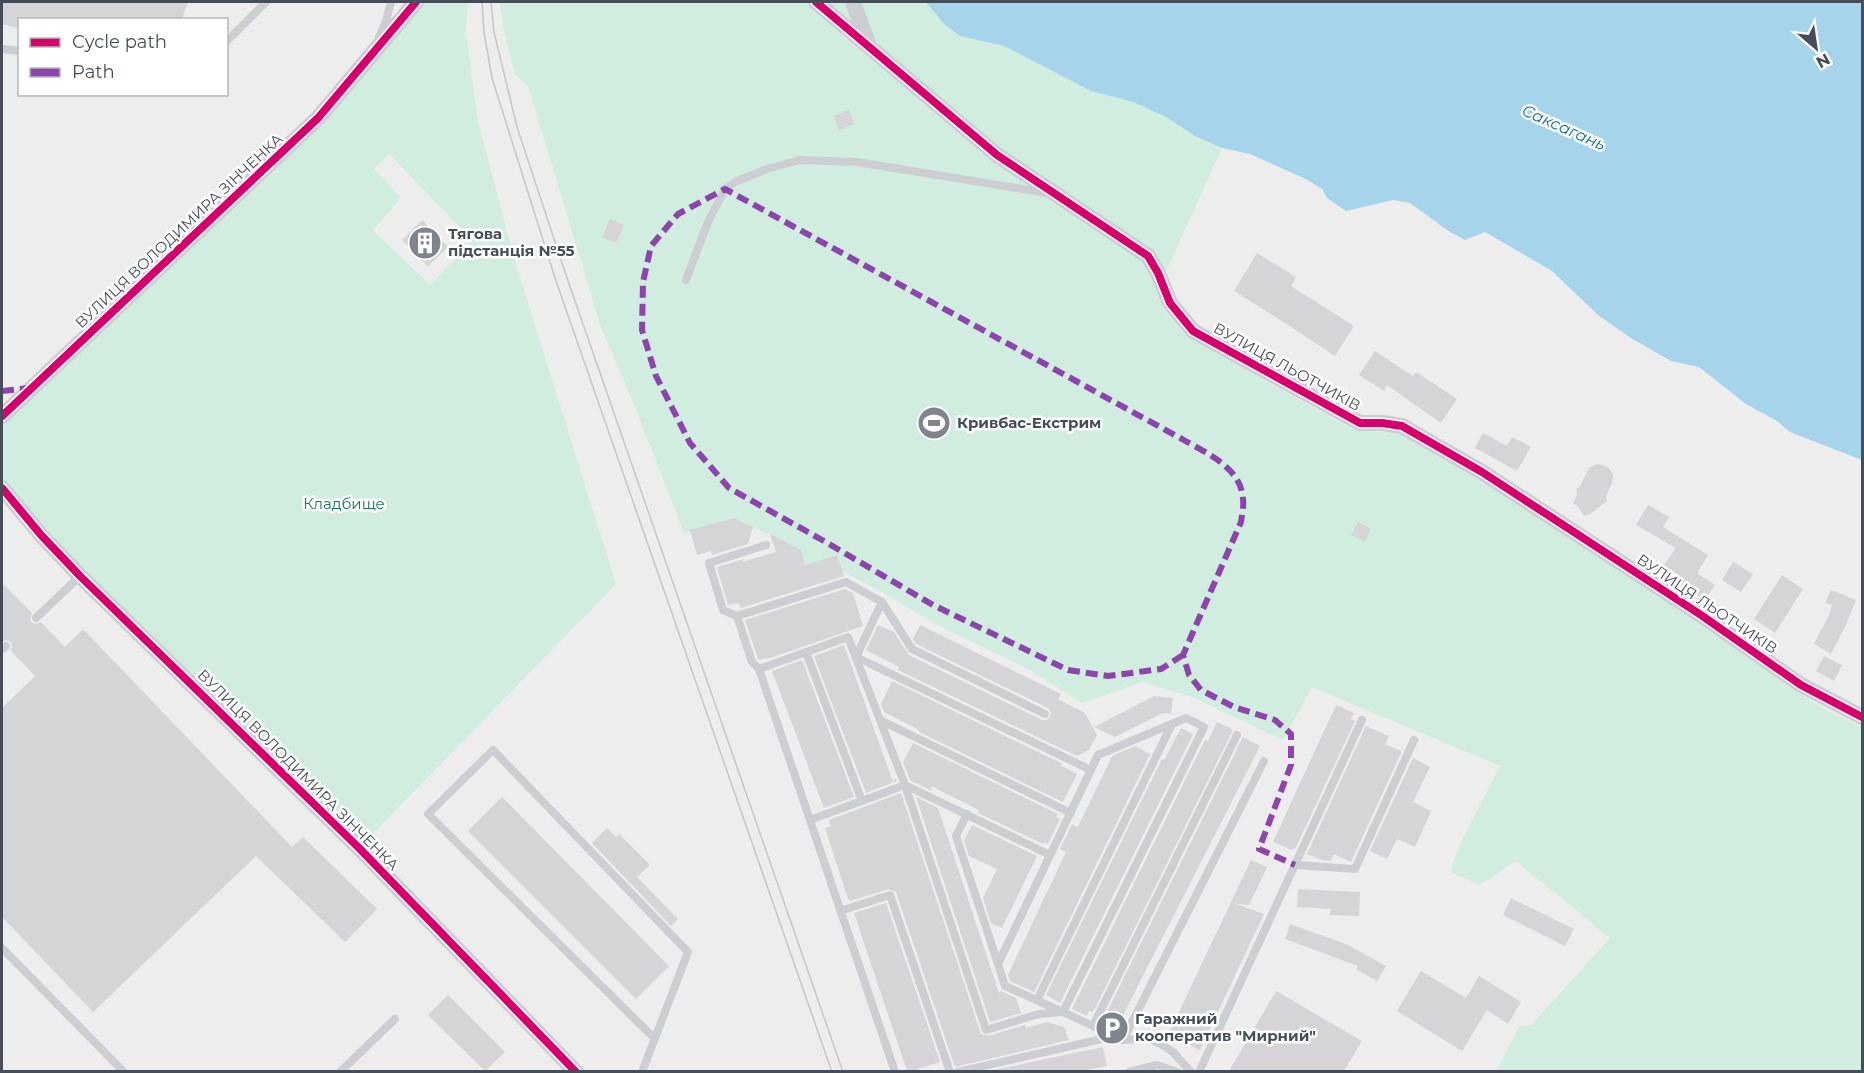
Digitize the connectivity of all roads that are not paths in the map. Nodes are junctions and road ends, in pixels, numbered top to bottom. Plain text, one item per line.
1 (266, 2) edge
2 (391, 2) edge
3 (416, 2) edge
4 (816, 2) edge
5 (853, 2) edge
6 (228, 40) edge
7 (869, 46) junction
8 (2, 49) edge
9 (18, 51) edge
10 (369, 59) junction
11 (1057, 195) junction
12 (686, 280) dead end
13 (2, 416) edge
14 (2, 488) edge
15 (766, 545) dead end
16 (81, 576) junction
17 (882, 602) junction
18 (737, 616) junction
19 (36, 618) dead end
20 (806, 652) junction
21 (856, 657) junction
22 (759, 669) junction
23 (1045, 714) dead end
24 (1863, 717) edge
25 (880, 720) junction
26 (1362, 720) dead end
27 (1172, 724) junction
28 (1237, 735) dead end
29 (1414, 740) dead end
30 (1264, 761) dead end
31 (1091, 770) junction
32 (905, 785) junction
33 (862, 801) junction
34 (1071, 813) junction
35 (967, 814) junction
36 (810, 820) junction
37 (1050, 855) junction
38 (1295, 865) junction
39 (840, 911) junction
40 (2, 948) edge
41 (998, 964) junction
42 (1037, 1000) junction
43 (1063, 1012) junction
44 (395, 1019) dead end
45 (1092, 1026) junction
46 (1119, 1038) junction
47 (655, 1039) junction
48 (124, 1071) edge
49 (340, 1071) edge
50 (576, 1071) edge
51 (642, 1071) edge
52 (894, 1071) edge
53 (950, 1071) edge
54 (958, 1071) edge
55 (1129, 1071) edge
56 (1177, 1071) edge
57 (1191, 1071) edge
58 (1199, 1071) edge

1 - 6 lane
2 - 10 lane
3 - 10 street, ВУЛИЦЯ ВОЛОДИМИРА ЗІНЧЕНКА
4 - 7 street, ВУЛИЦЯ ЛЬОТЧИКІВ
5 - 7 street
7 - 11 street, ВУЛИЦЯ ЛЬОТЧИКІВ
8 - 9 lane
10 - 13 street, ВУЛИЦЯ ВОЛОДИМИРА ЗІНЧЕНКА
11 - 12 lane
11 - 24 street, ВУЛИЦЯ ЛЬОТЧИКІВ
14 - 16 street, ВУЛИЦЯ ВОЛОДИМИРА ЗІНЧЕНКА
15 - 18 lane
16 - 19 lane
16 - 50 street, ВУЛИЦЯ ВОЛОДИМИРА ЗІНЧЕНКА
17 - 18 lane
17 - 21 lane
17 - 23 lane
18 - 22 lane
20 - 21 lane
20 - 22 lane
20 - 33 lane
21 - 25 lane
21 - 31 lane
22 - 36 lane
25 - 32 lane
25 - 34 lane
26 - 38 lane
27 - 31 lane
27 - 42 lane
27 - 43 lane
28 - 45 lane
29 - 38 lane
30 - 46 lane
31 - 34 lane
32 - 33 lane
32 - 35 lane
32 - 43 lane
33 - 36 lane
34 - 37 lane
35 - 37 lane
35 - 41 lane
36 - 39 lane
37 - 41 lane
38 - 58 lane
39 - 52 lane
39 - 53 lane
40 - 48 lane
41 - 42 lane
42 - 43 lane
43 - 45 lane
44 - 49 lane
45 - 46 lane
46 - 54 lane
46 - 57 lane
47 - 47 lane
47 - 51 lane
55 - 56 lane

